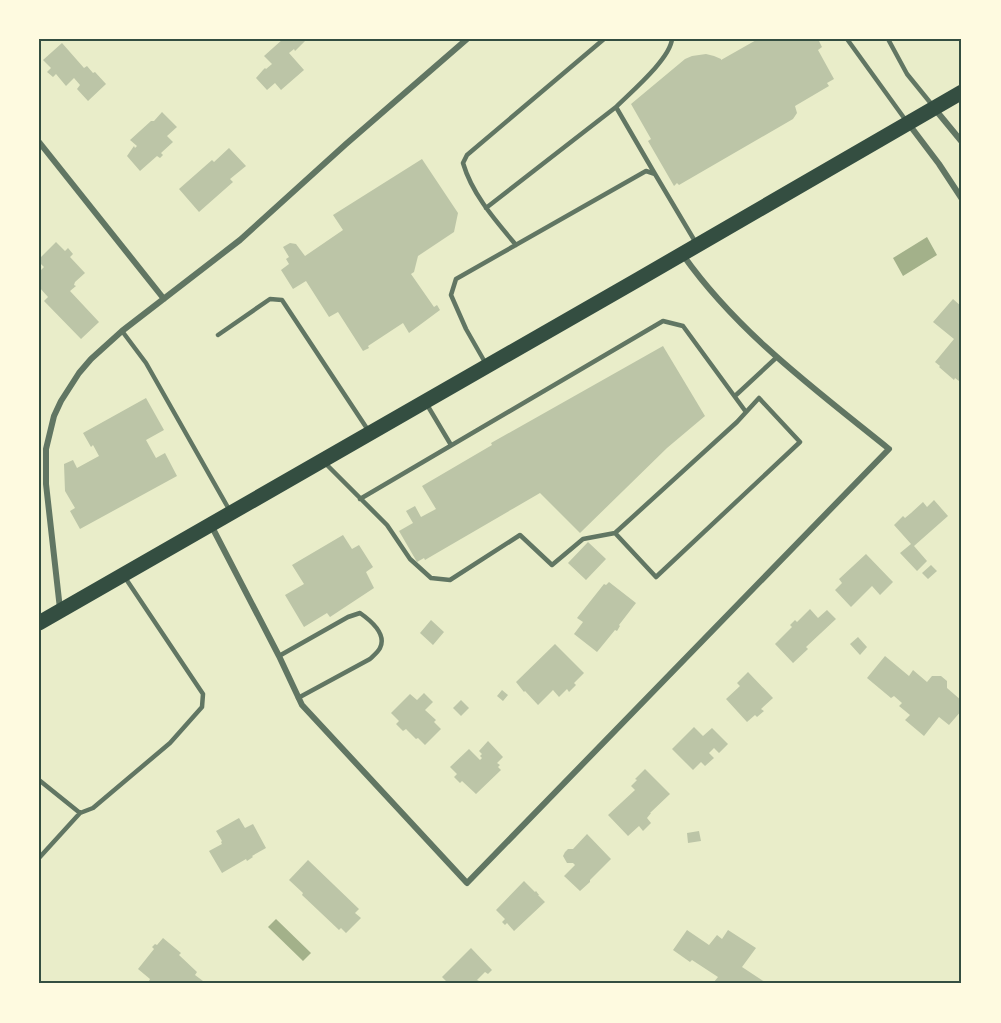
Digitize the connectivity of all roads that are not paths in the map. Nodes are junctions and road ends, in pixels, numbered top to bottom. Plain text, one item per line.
1 (467, 39) edge
2 (604, 39) edge
3 (672, 39) edge
4 (847, 39) edge
5 (888, 39) edge
6 (962, 92) edge
7 (616, 107) junction
8 (934, 108) junction
9 (908, 123) junction
10 (39, 142) edge
11 (962, 142) edge
12 (655, 174) junction
13 (962, 199) edge
14 (486, 208) junction
15 (516, 245) junction
16 (697, 245) junction
17 (683, 254) junction
18 (164, 299) junction
19 (122, 331) junction
20 (218, 335) dead end
21 (777, 357) junction
22 (487, 366) junction
23 (735, 396) junction
24 (424, 401) junction
25 (746, 412) junction
26 (370, 432) junction
27 (451, 445) junction
28 (322, 460) junction
29 (360, 499) junction
30 (231, 513) junction
31 (210, 524) junction
32 (615, 533) junction
33 (122, 574) junction
34 (60, 610) junction
35 (39, 622) edge
36 (279, 656) junction
37 (298, 698) junction
38 (39, 780) edge
39 (80, 813) junction
40 (39, 858) edge

1 - 18 street
2 - 14 lane
3 - 7 lane
4 - 9 lane
5 - 8 lane
6 - 8 main road
7 - 12 lane
7 - 14 lane
8 - 9 main road
8 - 11 street
9 - 13 street
9 - 16 main road
10 - 18 street
12 - 15 lane
12 - 16 lane
14 - 15 lane
15 - 22 lane
16 - 17 main road
17 - 21 street
17 - 22 main road
18 - 19 street
19 - 30 lane
19 - 34 street
20 - 26 lane
21 - 23 lane
21 - 37 street
22 - 24 main road
23 - 25 lane
23 - 27 lane
24 - 26 main road
24 - 27 lane
25 - 32 lane
25 - 32 lane
26 - 28 main road
27 - 29 lane
28 - 29 lane
28 - 30 main road
29 - 32 lane
30 - 31 main road
31 - 33 main road
31 - 36 street
33 - 34 main road
33 - 39 lane
34 - 35 main road
36 - 37 street
36 - 37 lane
38 - 39 lane
39 - 40 lane

